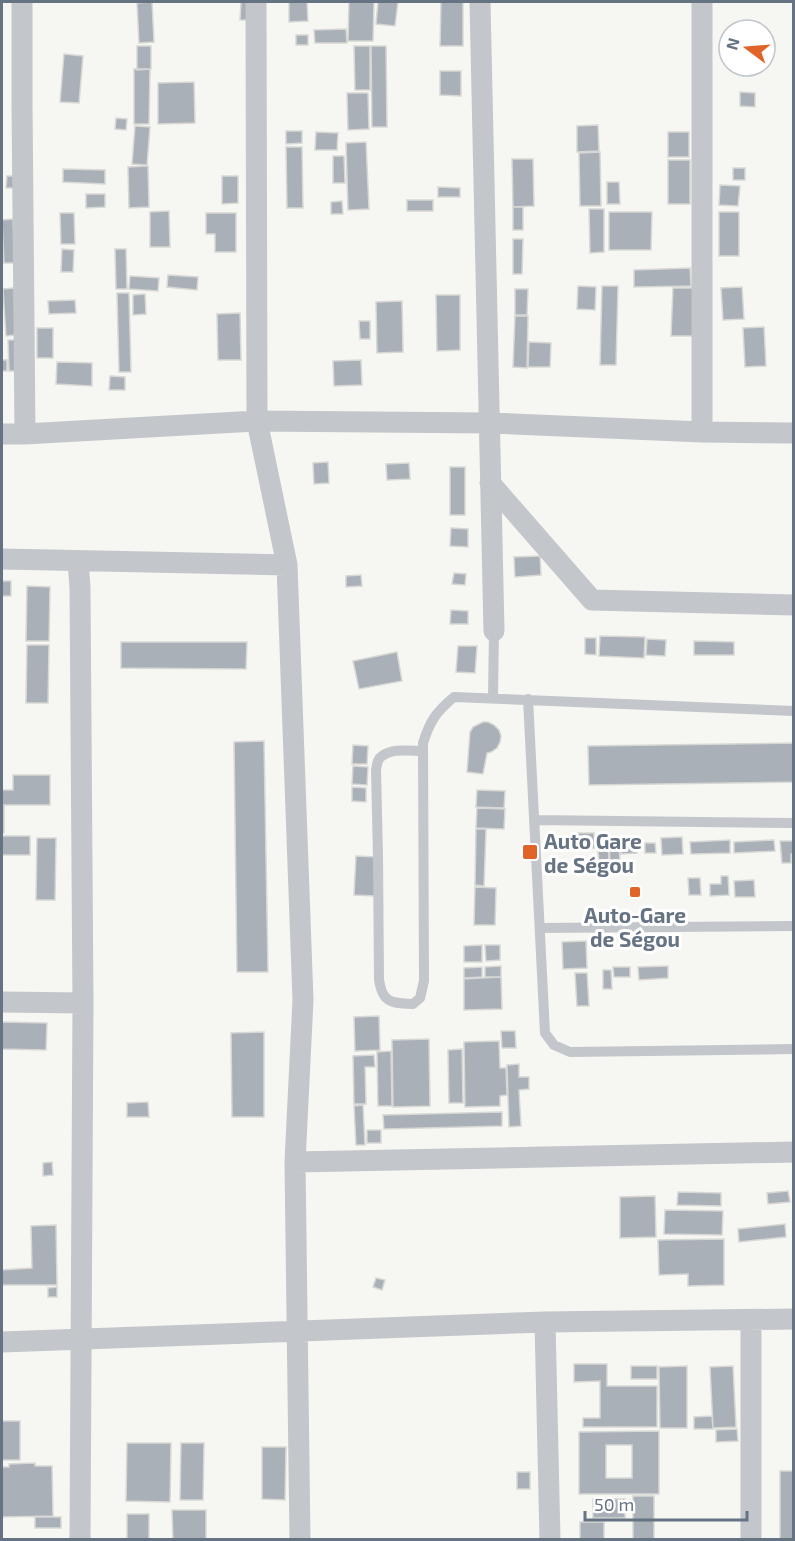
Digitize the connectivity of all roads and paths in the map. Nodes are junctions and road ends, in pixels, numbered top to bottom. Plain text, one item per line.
1 (22, 2) edge
2 (256, 2) edge
3 (480, 2) edge
4 (702, 2) edge
5 (12, 103) edge
6 (257, 421) junction
7 (490, 423) junction
8 (702, 432) junction
9 (794, 433) edge
10 (2, 434) edge
11 (25, 434) junction
12 (490, 483) junction
13 (2, 559) edge
14 (78, 561) junction
15 (287, 564) junction
16 (794, 605) edge
17 (494, 631) joint
18 (493, 698) junction
19 (528, 699) junction
20 (794, 711) edge
21 (423, 751) junction
22 (534, 820) junction
23 (794, 823) edge
24 (794, 926) edge
25 (540, 927) junction
26 (2, 1002) edge
27 (83, 1003) junction
28 (794, 1049) edge
29 (794, 1152) edge
30 (295, 1162) junction
31 (794, 1319) edge
32 (751, 1320) junction
33 (545, 1323) junction
34 (297, 1332) junction
35 (82, 1340) junction
36 (2, 1342) edge
37 (76, 1535) edge
38 (300, 1539) edge
39 (550, 1539) edge
40 (751, 1539) edge

1 - 5 street
2 - 6 street
3 - 7 street
4 - 8 street
5 - 11 street
6 - 7 street
6 - 11 street
6 - 15 street
7 - 8 street
7 - 12 street
8 - 9 street
10 - 11 street
12 - 16 street
12 - 17 street
13 - 14 street
14 - 15 street
14 - 27 street
15 - 30 street
17 - 18 lane
18 - 19 lane
18 - 21 lane
19 - 20 lane
19 - 22 lane
21 - 21 lane
22 - 23 lane
22 - 25 lane
24 - 25 lane
25 - 28 lane
26 - 27 street
27 - 35 street
29 - 30 street
30 - 34 street
31 - 32 street
32 - 33 street
32 - 40 street
33 - 34 street
33 - 39 street
34 - 35 street
34 - 38 street
35 - 36 street
35 - 37 street

